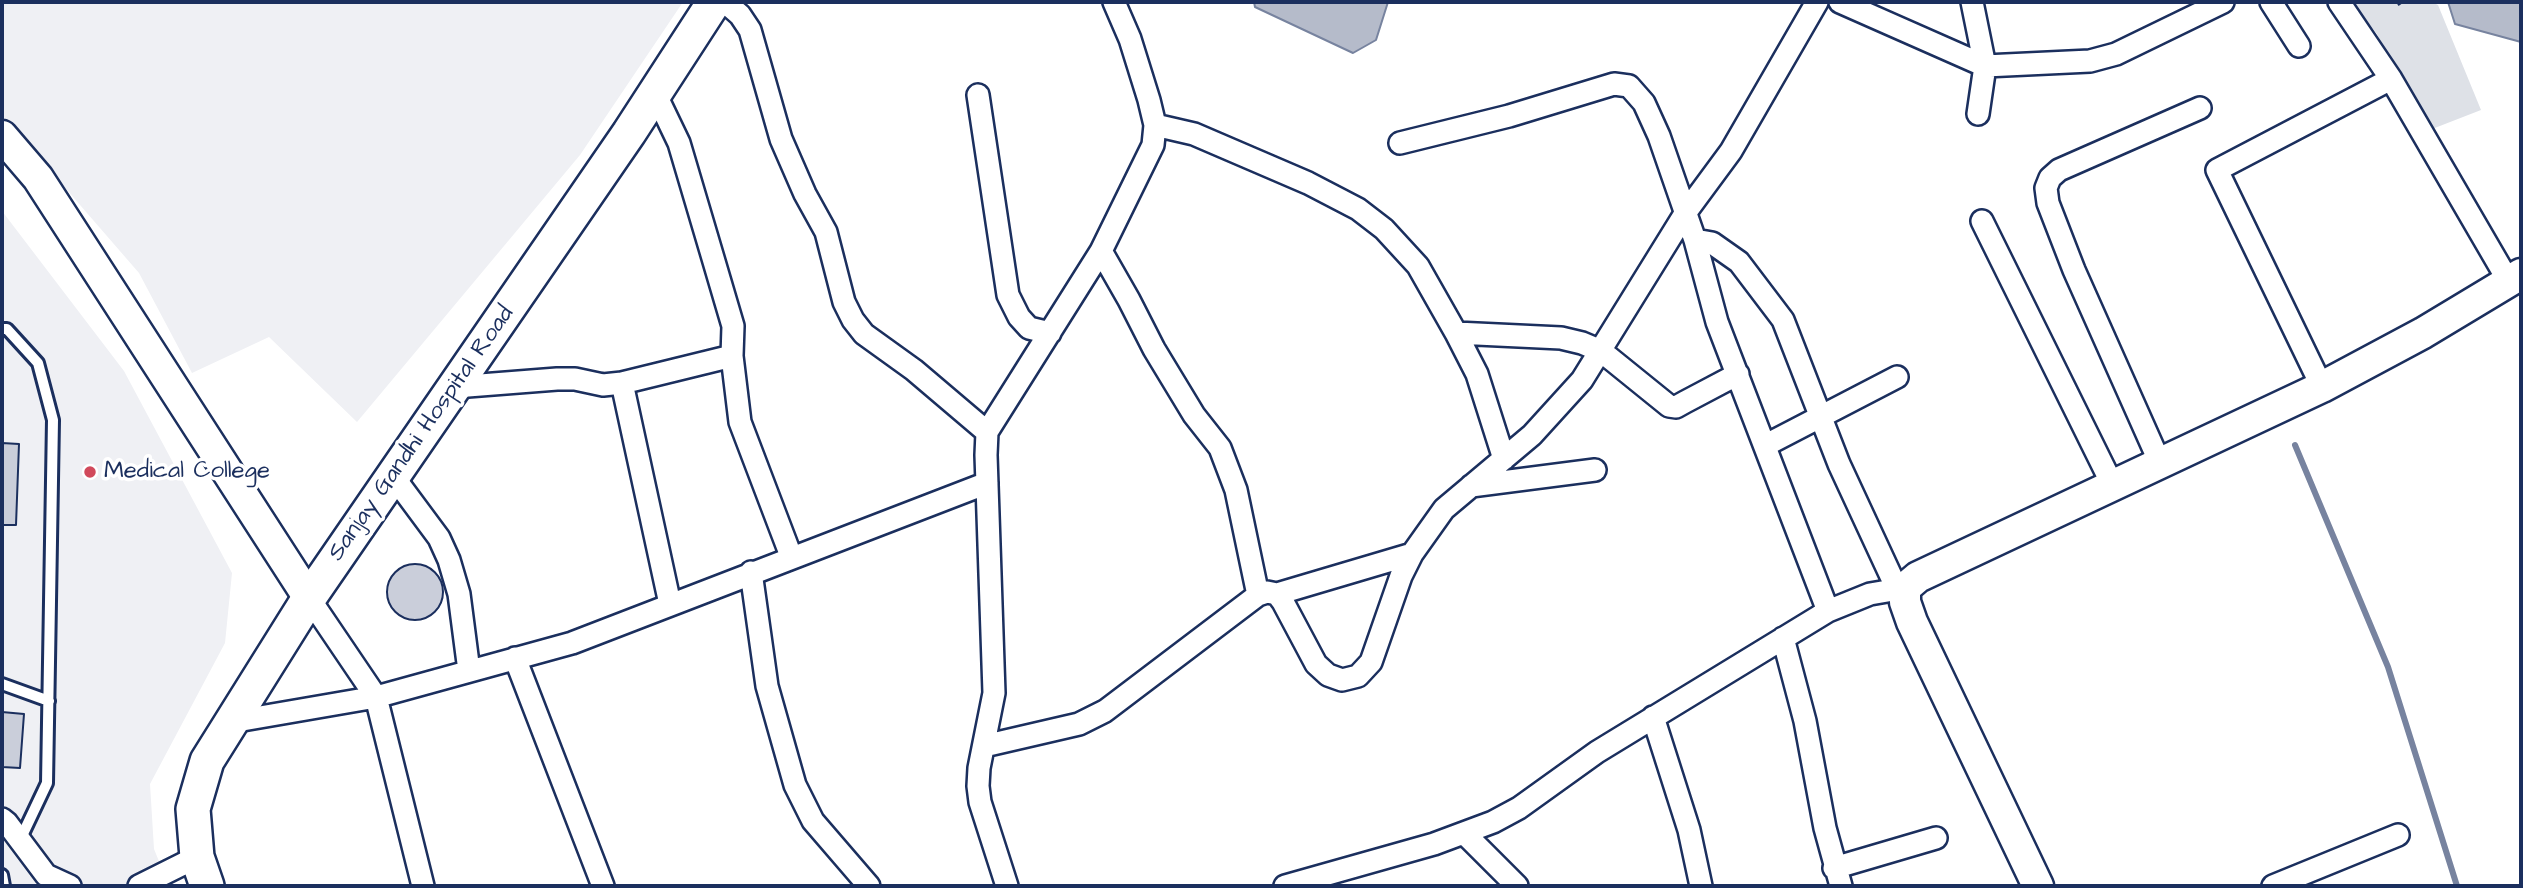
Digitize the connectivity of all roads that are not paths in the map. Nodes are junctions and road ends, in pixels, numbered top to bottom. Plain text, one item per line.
1 (714, 2) edge
2 (724, 2) edge
3 (1114, 2) edge
4 (1816, 2) edge
5 (1840, 2) edge
6 (1972, 2) edge
7 (2223, 2) edge
8 (2270, 2) edge
9 (2339, 2) edge
10 (2299, 47) dead end
11 (1985, 66) junction
12 (2391, 79) junction
13 (655, 93) junction
14 (978, 95) dead end
15 (2200, 108) dead end
16 (1978, 114) dead end
17 (1156, 125) junction
18 (2, 136) edge
19 (1400, 143) dead end
20 (1686, 212) junction
21 (1982, 221) dead end
22 (1695, 240) junction
23 (1101, 251) junction
24 (2515, 278) edge
25 (2, 329) edge
26 (1051, 333) junction
27 (1456, 333) junction
28 (1601, 351) junction
29 (732, 356) junction
30 (1738, 374) junction
31 (1897, 377) dead end
32 (622, 383) junction
33 (455, 387) junction
34 (2322, 387) junction
35 (1820, 415) junction
36 (987, 432) junction
37 (1766, 445) junction
38 (1504, 459) junction
39 (2160, 463) junction
40 (1595, 470) dead end
41 (393, 476) junction
42 (987, 483) junction
43 (1471, 486) junction
44 (2113, 486) junction
45 (1412, 554) junction
46 (791, 556) junction
47 (751, 572) junction
48 (1901, 589) junction
49 (1267, 595) junction
50 (309, 598) junction
51 (670, 604) junction
52 (1828, 611) junction
53 (1783, 638) junction
54 (515, 658) junction
55 (468, 671) junction
56 (2, 684) edge
57 (376, 697) junction
58 (49, 701) junction
59 (1653, 717) junction
60 (231, 722) junction
61 (984, 746) junction
62 (2, 819) edge
63 (1465, 834) junction
64 (2398, 835) dead end
65 (1936, 838) dead end
66 (20, 840) junction
67 (202, 871) edge
68 (2, 875) edge
69 (1838, 877) edge
70 (2317, 878) edge
71 (4, 886) edge
72 (70, 886) edge
73 (139, 886) edge
74 (423, 886) edge
75 (603, 886) edge
76 (869, 886) edge
77 (1007, 886) edge
78 (1285, 886) edge
79 (1517, 886) edge
80 (1701, 886) edge
81 (2038, 886) edge
82 (2273, 886) edge

1 - 13 main road, Sanjay Gandhi Hospital Road
2 - 36 street
3 - 17 street
4 - 20 street
5 - 11 street
6 - 11 street
7 - 11 street
8 - 10 street
9 - 12 street
11 - 16 street
12 - 24 street
12 - 34 street
13 - 29 street
13 - 33 main road, Sanjay Gandhi Hospital Road
14 - 26 street
15 - 39 street
17 - 23 street
17 - 27 street
18 - 50 main road
19 - 20 street
20 - 22 street
20 - 28 street
21 - 44 street
22 - 30 street
22 - 35 street
23 - 26 street
23 - 49 street
24 - 34 main road
25 - 58 lane
26 - 36 street
27 - 28 street
27 - 38 street
28 - 30 street
28 - 38 street
29 - 32 street
29 - 46 street
30 - 37 street
31 - 35 street
32 - 33 street
32 - 51 street
33 - 41 main road, Sanjay Gandhi Hospital Road
34 - 39 main road
35 - 37 street
35 - 48 street
36 - 42 street
37 - 52 street
38 - 43 street
39 - 44 main road
40 - 43 street
41 - 50 main road, Sanjay Gandhi Hospital Road
41 - 55 street
42 - 46 street
42 - 61 street
43 - 45 street
44 - 48 main road
45 - 49 street
45 - 49 street
46 - 47 street
47 - 51 street
47 - 76 street
48 - 52 street
48 - 81 main road
49 - 61 street
50 - 57 street
50 - 60 main road, Sanjay Gandhi Hospital Road
51 - 54 street
52 - 53 street
53 - 59 street
53 - 69 street
54 - 55 street
54 - 75 street
55 - 57 street
56 - 58 lane
57 - 60 street
57 - 74 street
58 - 66 lane
59 - 63 street
59 - 80 street
60 - 67 main road, Sanjay Gandhi Hospital Road
61 - 77 street
62 - 66 street
63 - 78 street
63 - 79 street
64 - 70 street
65 - 69 street
66 - 72 street
67 - 73 street
68 - 71 lane
70 - 82 street

